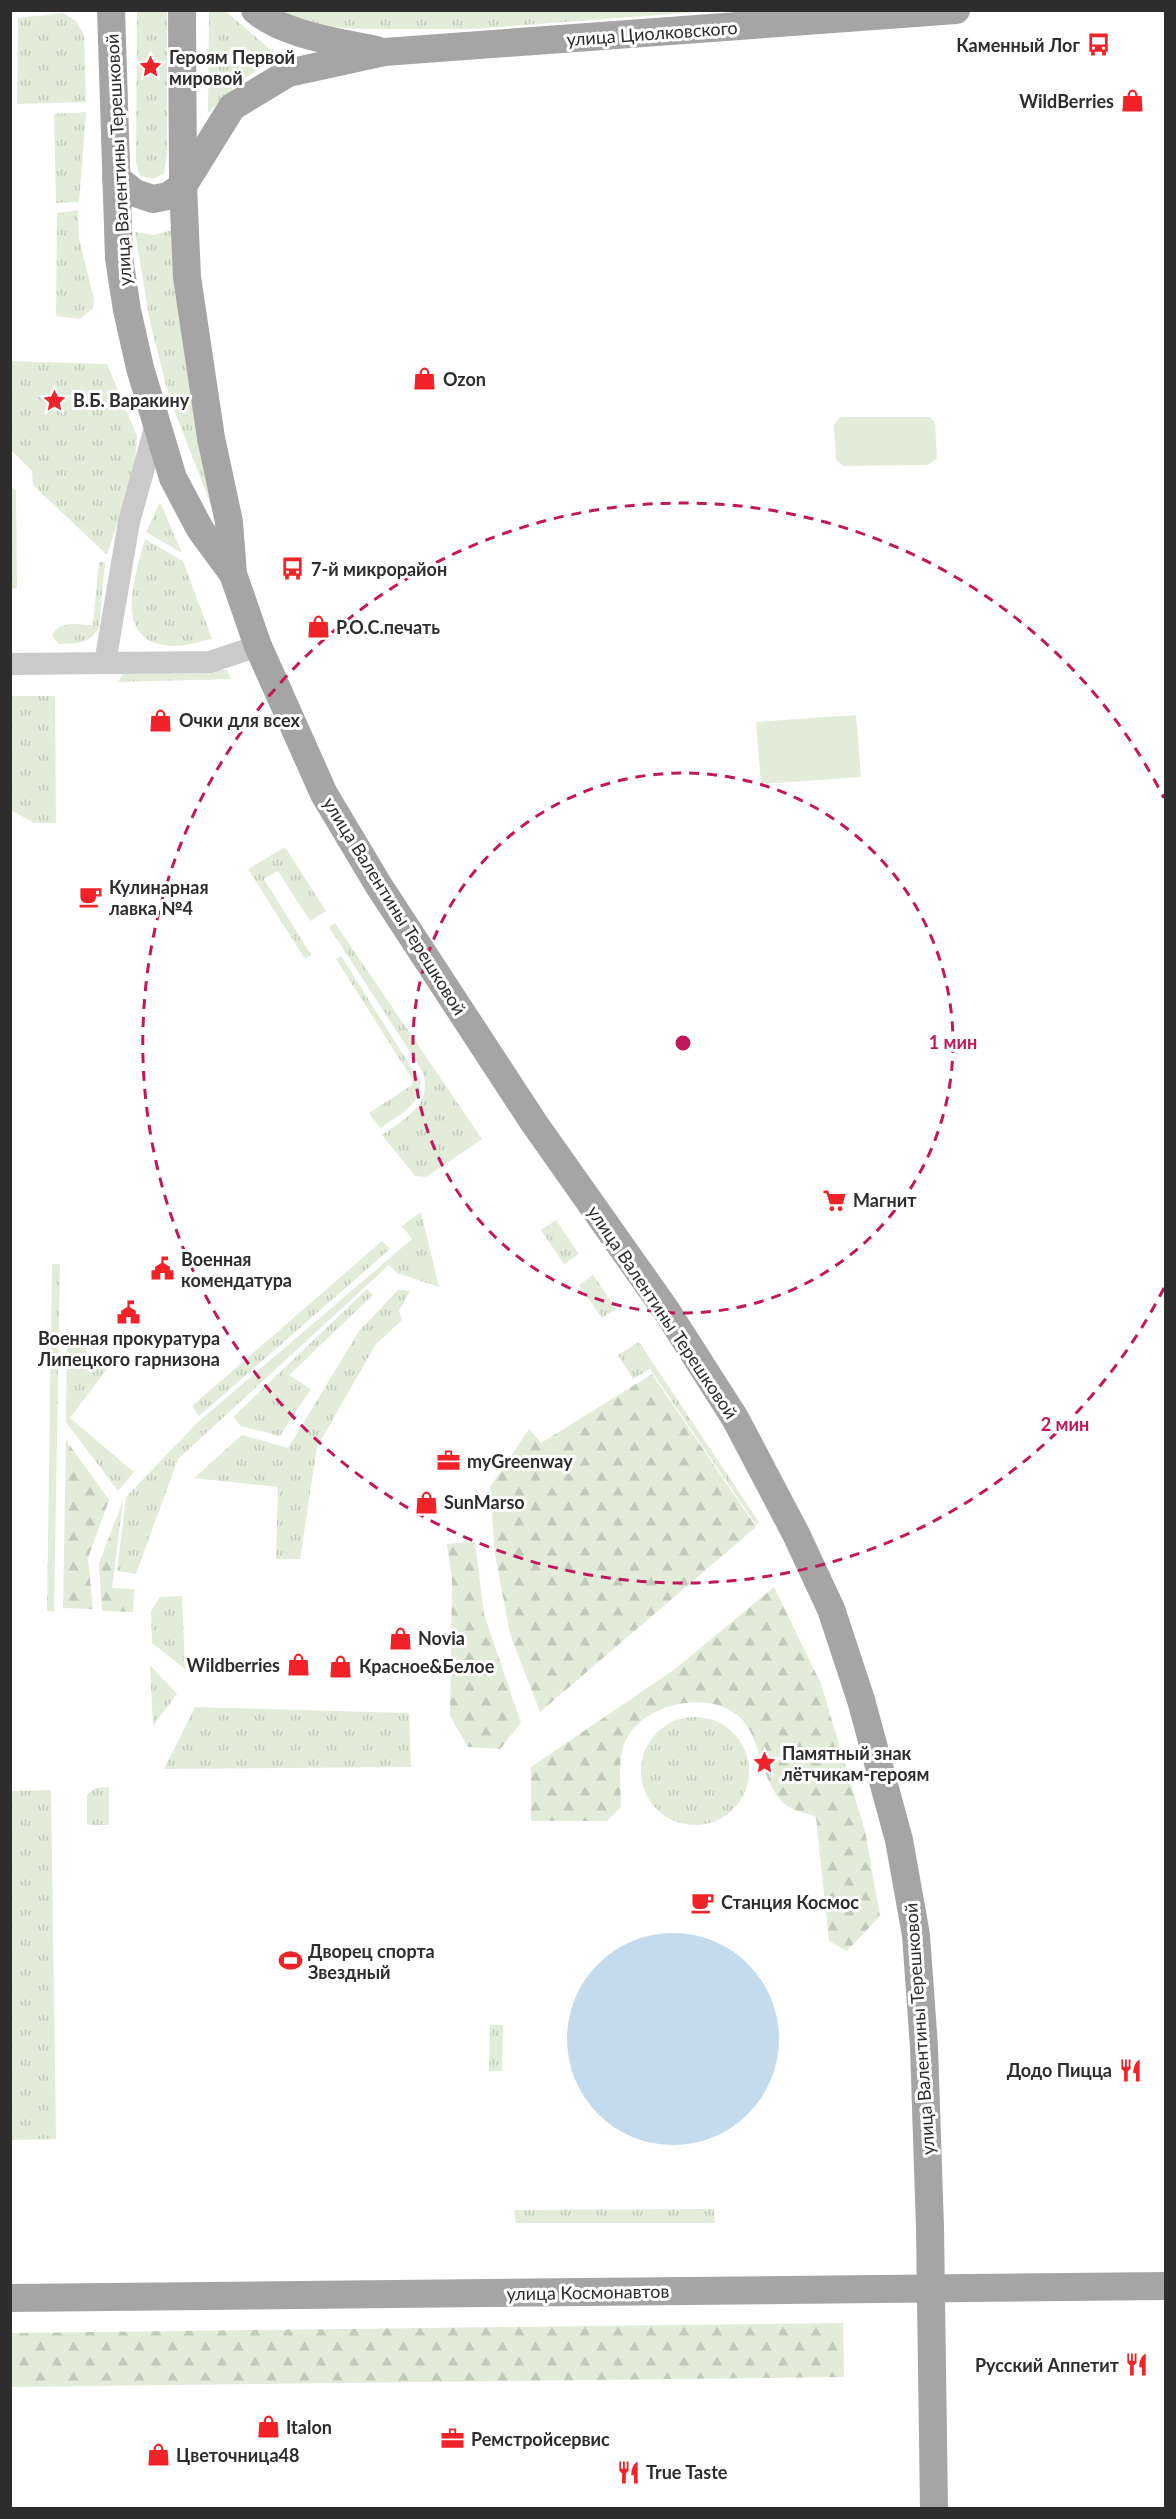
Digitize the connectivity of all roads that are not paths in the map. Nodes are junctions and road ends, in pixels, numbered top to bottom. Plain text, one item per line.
1 (111, 10) edge
2 (182, 10) edge
3 (255, 10) edge
4 (956, 10) edge
5 (384, 52) junction
6 (117, 178) junction
7 (183, 186) junction
8 (156, 424) junction
9 (233, 574) junction
10 (112, 620) junction
11 (258, 646) junction
12 (105, 663) junction
13 (160, 663) junction
14 (10, 664) edge
15 (1166, 2286) edge
16 (931, 2288) junction
17 (10, 2298) edge
18 (934, 2508) edge

1 - 6 main road, улица Валентины Терешковой
2 - 7 main road, улица Валентины Терешковой
3 - 5 main road
4 - 5 main road, улица Циолковского
5 - 7 main road
6 - 7 main road
6 - 8 main road, улица Валентины Терешковой
7 - 9 main road, улица Валентины Терешковой
8 - 9 main road, улица Валентины Терешковой
8 - 10 street
9 - 11 main road, улица Валентины Терешковой
10 - 12 street
10 - 13 street
11 - 13 street
11 - 16 main road, улица Валентины Терешковой
12 - 13 street
12 - 14 street
15 - 16 main road, улица Космонавтов
16 - 17 main road, улица Космонавтов
16 - 18 main road, улица Валентины Терешковой

